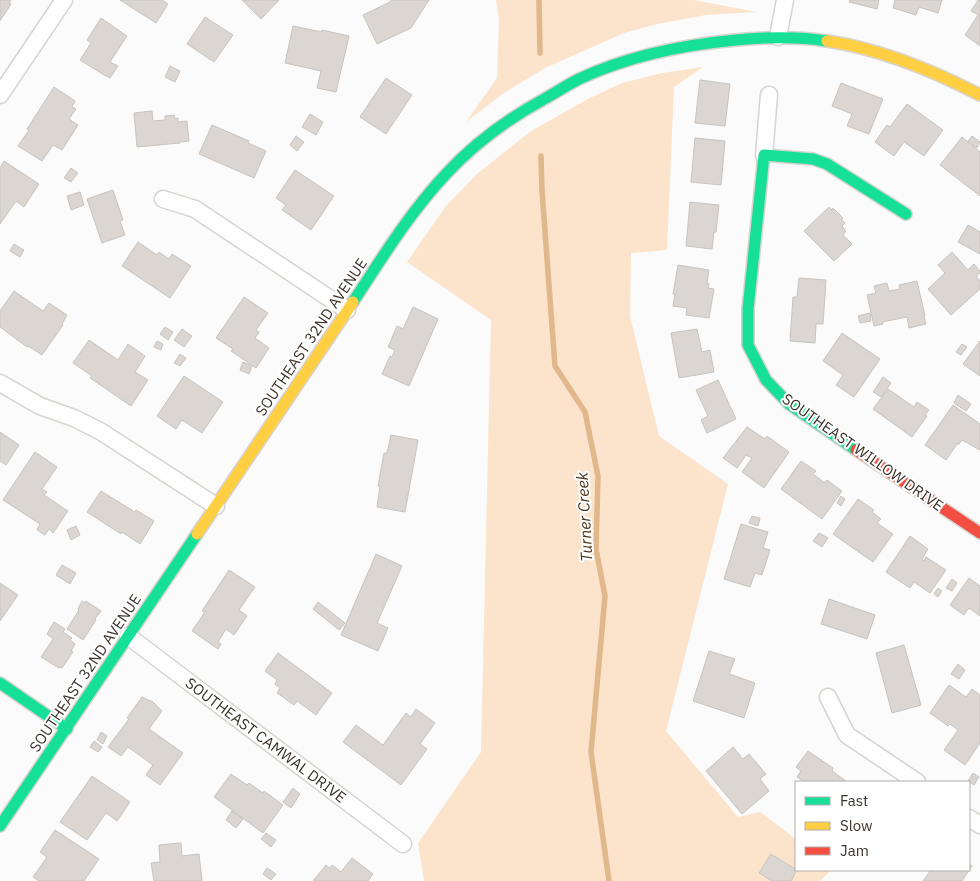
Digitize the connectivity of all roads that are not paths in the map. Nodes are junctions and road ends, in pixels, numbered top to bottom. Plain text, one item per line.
1 (64, 0) edge
2 (785, 0) edge
3 (778, 37) junction
4 (0, 95) edge
5 (770, 95) dead end
6 (980, 95) edge
7 (764, 155) junction
8 (164, 199) dead end
9 (906, 214) dead end
10 (347, 310) junction
11 (0, 383) edge
12 (216, 506) junction
13 (979, 531) edge
14 (128, 636) junction
15 (0, 683) edge
16 (828, 696) dead end
17 (66, 729) junction
18 (916, 781) edge
19 (0, 826) edge
20 (403, 844) dead end

1 - 4 street
2 - 3 street
3 - 6 main road, SOUTHEAST 32ND AVENUE
3 - 10 main road, SOUTHEAST 32ND AVENUE
5 - 7 street, SOUTHEAST WILLOW DRIVE
7 - 9 main road
7 - 13 main road, SOUTHEAST WILLOW DRIVE
8 - 10 street
10 - 12 main road, SOUTHEAST 32ND AVENUE
11 - 12 street
12 - 14 main road, SOUTHEAST 32ND AVENUE
14 - 17 main road, SOUTHEAST 32ND AVENUE
14 - 20 street, SOUTHEAST CAMWAL DRIVE
15 - 17 main road
16 - 18 street
17 - 19 main road, SOUTHEAST 32ND AVENUE

